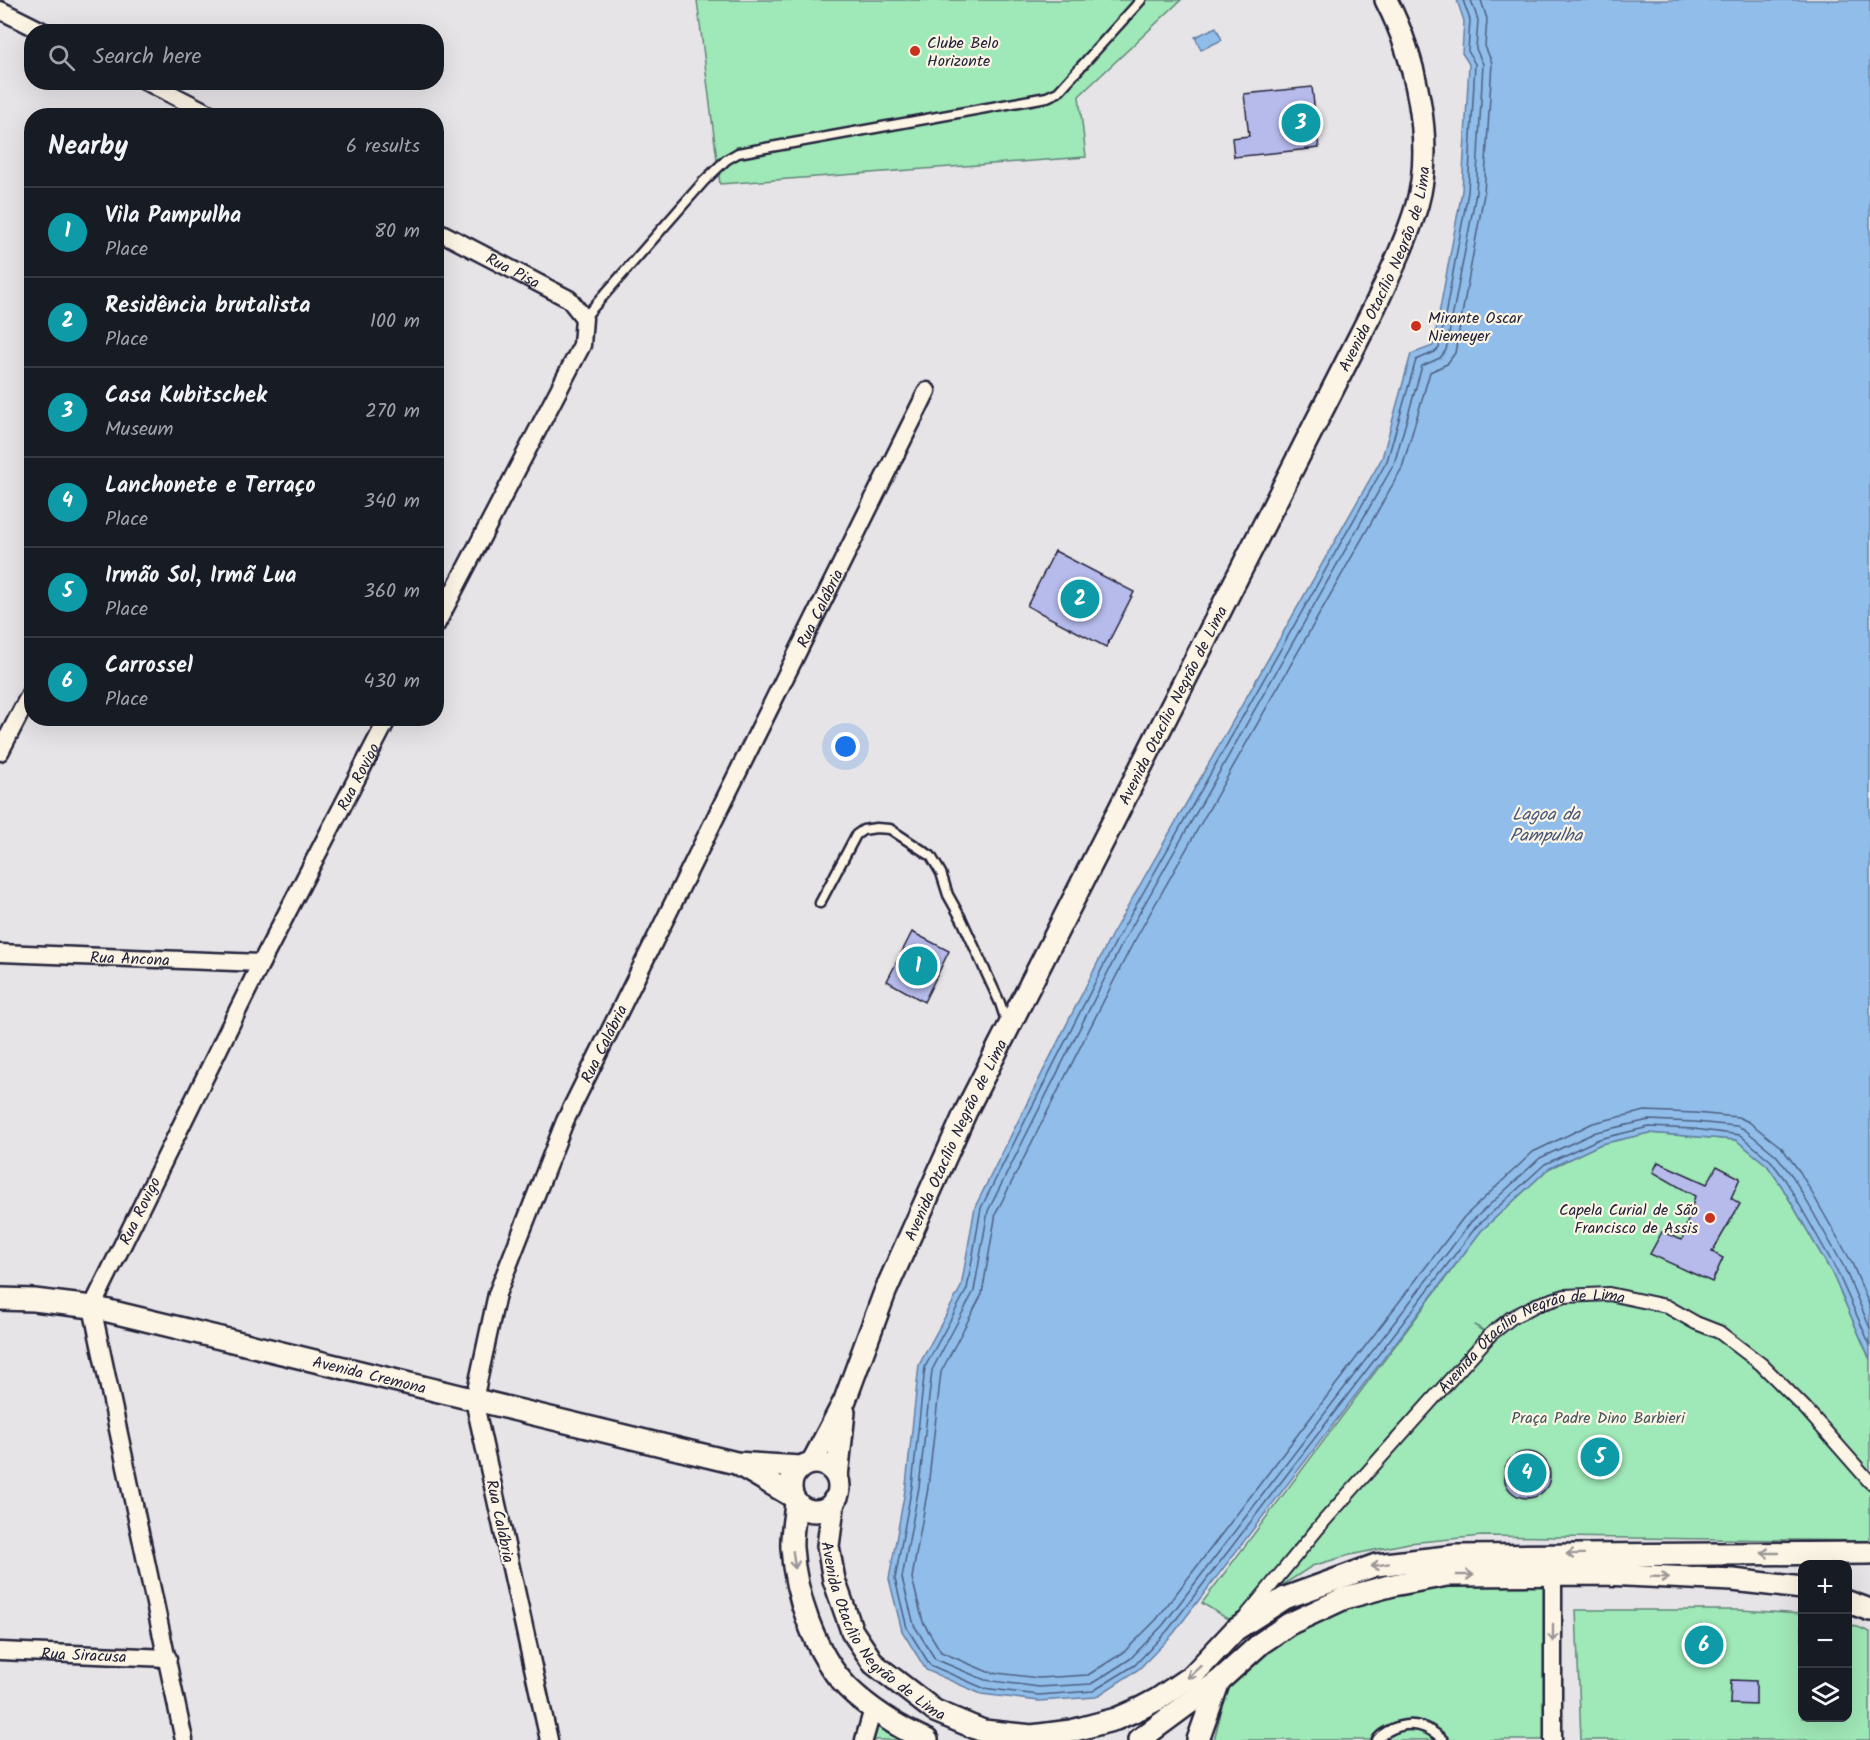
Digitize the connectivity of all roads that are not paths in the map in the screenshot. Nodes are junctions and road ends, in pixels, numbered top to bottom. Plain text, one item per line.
1 (1141, 0) edge
2 (1386, 0) edge
3 (0, 10) edge
4 (28, 24) edge
5 (163, 90) edge
6 (198, 108) edge
7 (444, 234) edge
8 (584, 318) junction
9 (927, 391) dead end
10 (444, 611) edge
11 (24, 706) edge
12 (384, 726) edge
13 (0, 752) edge
14 (820, 903) dead end
15 (0, 953) edge
16 (261, 963) junction
17 (1008, 1028) junction
18 (0, 1299) edge
19 (92, 1307) junction
20 (474, 1400) junction
21 (845, 1400) junction
22 (736, 1463) junction
23 (806, 1465) junction
24 (837, 1477) junction
25 (1870, 1482) edge
26 (794, 1499) junction
27 (834, 1500) junction
28 (1870, 1553) edge
29 (1553, 1575) junction
30 (1798, 1587) edge
31 (1852, 1593) edge
32 (1870, 1595) edge
33 (1852, 1603) edge
34 (1870, 1610) edge
35 (1235, 1630) junction
36 (0, 1651) edge
37 (168, 1658) junction
38 (1219, 1681) junction
39 (1141, 1708) junction
40 (873, 1709) junction
41 (184, 1740) edge
42 (549, 1740) edge
43 (864, 1740) edge
44 (927, 1740) edge
45 (1134, 1740) edge
46 (1138, 1740) edge
47 (1198, 1740) edge
48 (1377, 1740) edge
49 (1443, 1740) edge
50 (1553, 1740) edge

1 - 8 lane
2 - 17 street, Avenida Otacílio Negrão de Lima
3 - 4 street
5 - 6 street
7 - 8 street, Rua Pisa
8 - 10 street
9 - 20 street, Rua Calábria
11 - 13 street
12 - 16 street, Rua Rovigo
14 - 17 lane
15 - 16 street, Rua Ancona
16 - 19 street, Rua Rovigo
17 - 21 street, Avenida Otacílio Negrão de Lima
18 - 19 street, Avenida Cremona
19 - 20 street, Avenida Cremona
19 - 37 street
20 - 22 street, Avenida Cremona
20 - 42 street, Rua Calábria
21 - 23 street, Avenida Otacílio Negrão de Lima
21 - 24 street, Avenida Otacílio Negrão de Lima
22 - 23 street, Avenida Cremona
22 - 26 street, Avenida Cremona
23 - 24 street
23 - 26 street
24 - 27 street
25 - 35 street, Avenida Otacílio Negrão de Lima
26 - 27 street
26 -> 40 street, Avenida Otacílio Negrão de Lima
27 - 39 street, Avenida Otacílio Negrão de Lima
28 -> 35 street, Avenida Otacílio Negrão de Lima
29 -> 30 street
38 -> 29 street
29 -> 50 street
31 - 32 street
33 - 34 street
35 -> 39 street, Avenida Otacílio Negrão de Lima
36 - 37 street, Rua Siracusa
37 - 41 street
38 - 46 street
38 - 47 street
39 - 45 street
40 - 43 street
40 - 44 street, Avenida Otacílio Negrão de Lima
48 - 49 lane

